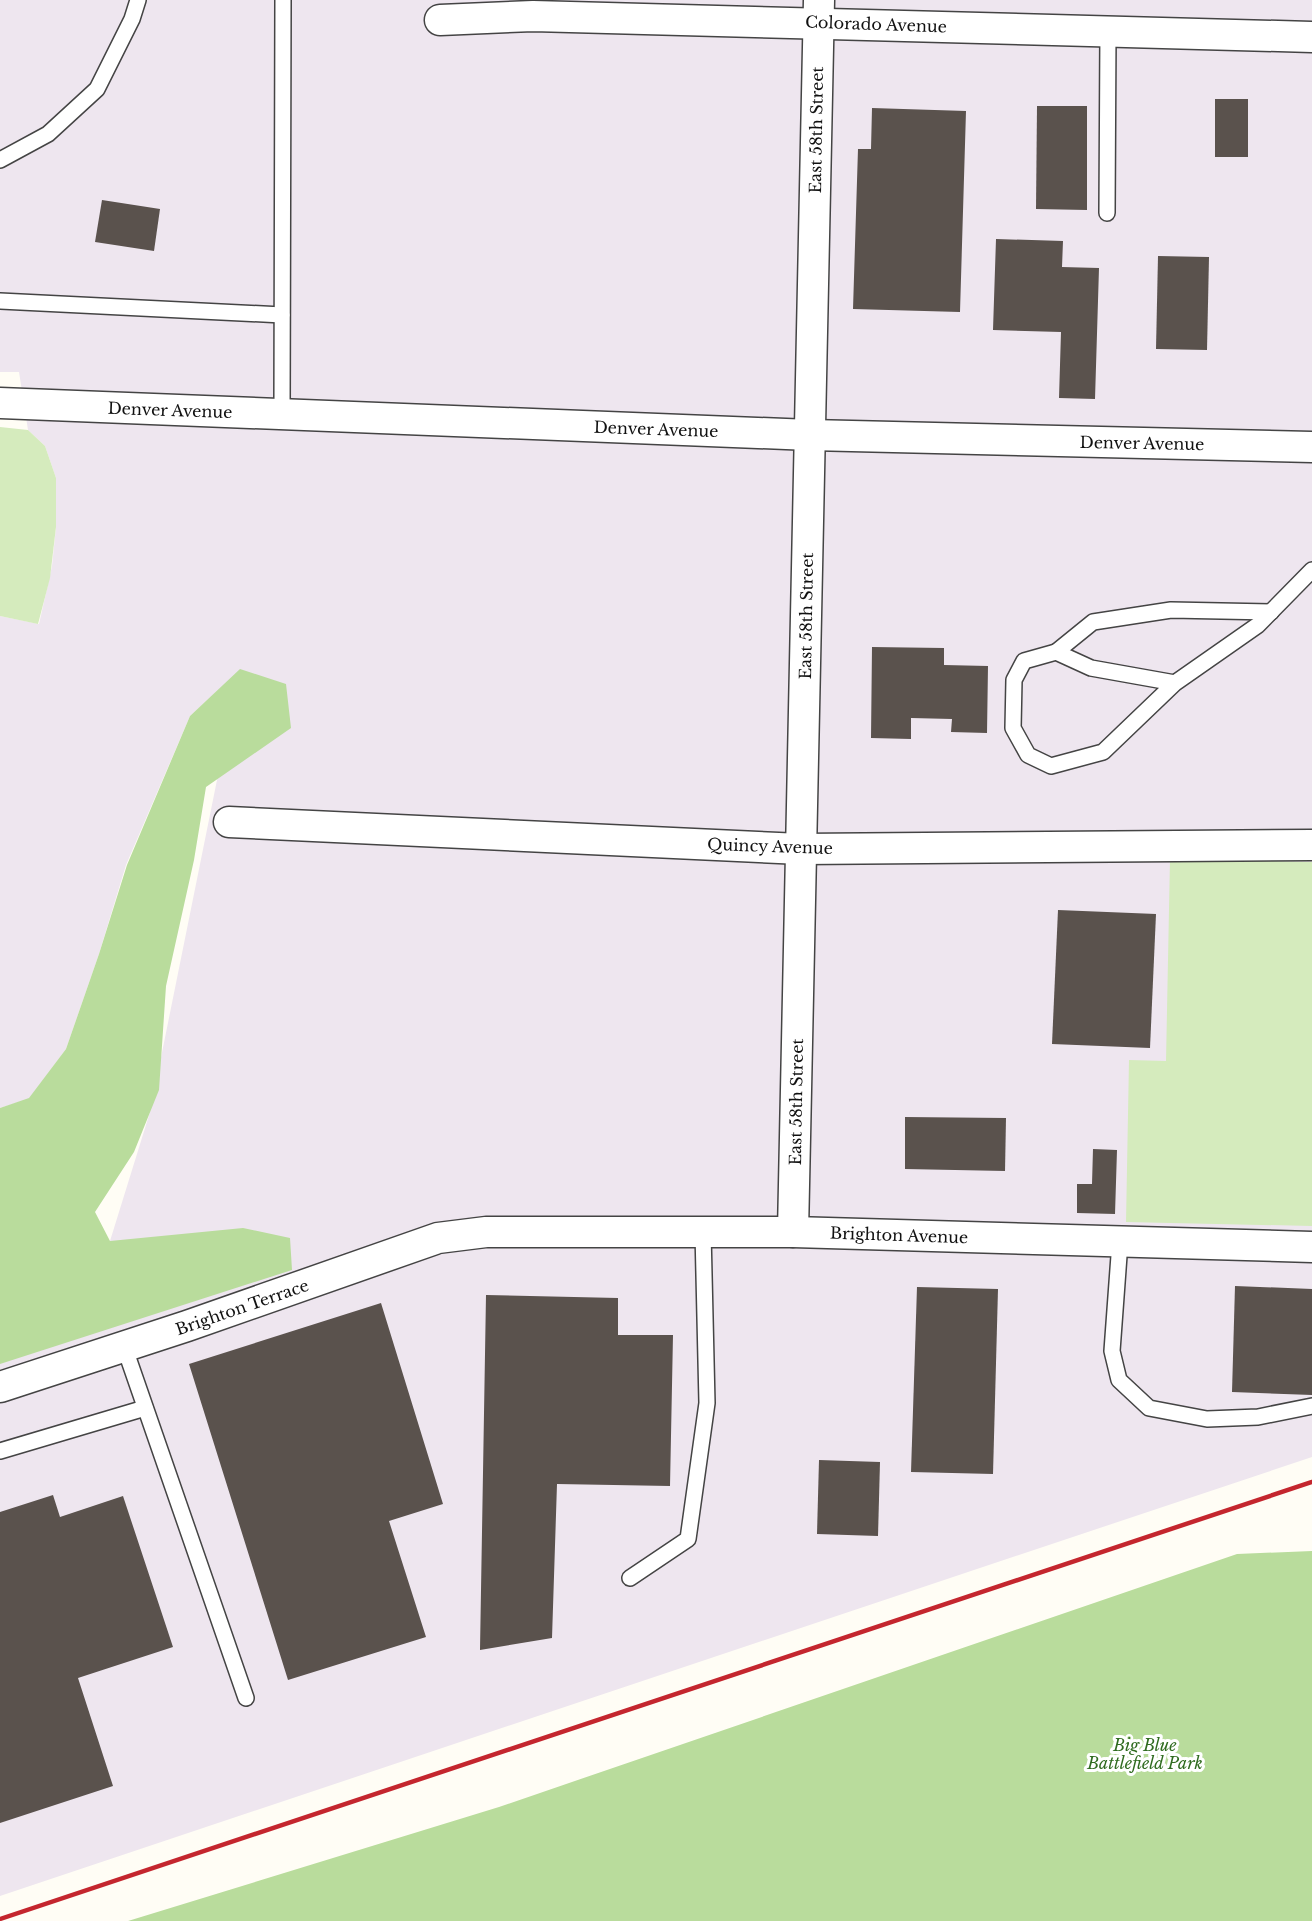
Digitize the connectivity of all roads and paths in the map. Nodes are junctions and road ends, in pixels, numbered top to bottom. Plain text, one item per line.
1 (138, 0) edge
2 (283, 0) edge
3 (819, 11) edge
4 (440, 20) dead end
5 (1108, 31) junction
6 (1312, 36) edge
7 (0, 160) edge
8 (1107, 213) dead end
9 (0, 301) edge
10 (282, 315) junction
11 (0, 403) edge
12 (282, 414) junction
13 (810, 435) junction
14 (1312, 447) edge
15 (1312, 570) edge
16 (1271, 612) junction
17 (1056, 652) junction
18 (1175, 683) junction
19 (229, 822) dead end
20 (1312, 845) edge
21 (801, 849) junction
22 (486, 1232) joint
23 (703, 1232) junction
24 (793, 1232) junction
25 (1120, 1242) junction
26 (1312, 1247) edge
27 (124, 1346) junction
28 (0, 1387) edge
29 (1312, 1406) edge
30 (146, 1408) junction
31 (0, 1452) edge
32 (630, 1578) dead end
33 (246, 1698) dead end

1 - 7 lane
2 - 10 lane
3 - 4 street, Colorado Avenue
3 - 5 street, Colorado Avenue
3 - 13 street, East 58th Street
5 - 6 street, Colorado Avenue
5 - 8 lane
9 - 10 lane
10 - 12 lane
11 - 12 street, Denver Avenue
12 - 13 street, Denver Avenue
13 - 14 street, Denver Avenue
13 - 21 street, East 58th Street
15 - 16 lane
16 - 17 lane
16 - 18 lane
17 - 18 lane
17 - 18 lane
19 - 21 street, Quincy Avenue
20 - 21 street, Quincy Avenue
21 - 24 street, East 58th Street
22 - 23 street, Brighton Avenue
22 - 27 street, Brighton Terrace
23 - 24 street, Brighton Avenue
23 - 32 lane
24 - 25 street, Brighton Avenue
25 - 26 street, Brighton Avenue
25 - 29 lane
27 - 28 street, Brighton Terrace
27 - 30 lane
30 - 31 lane
30 - 33 lane

